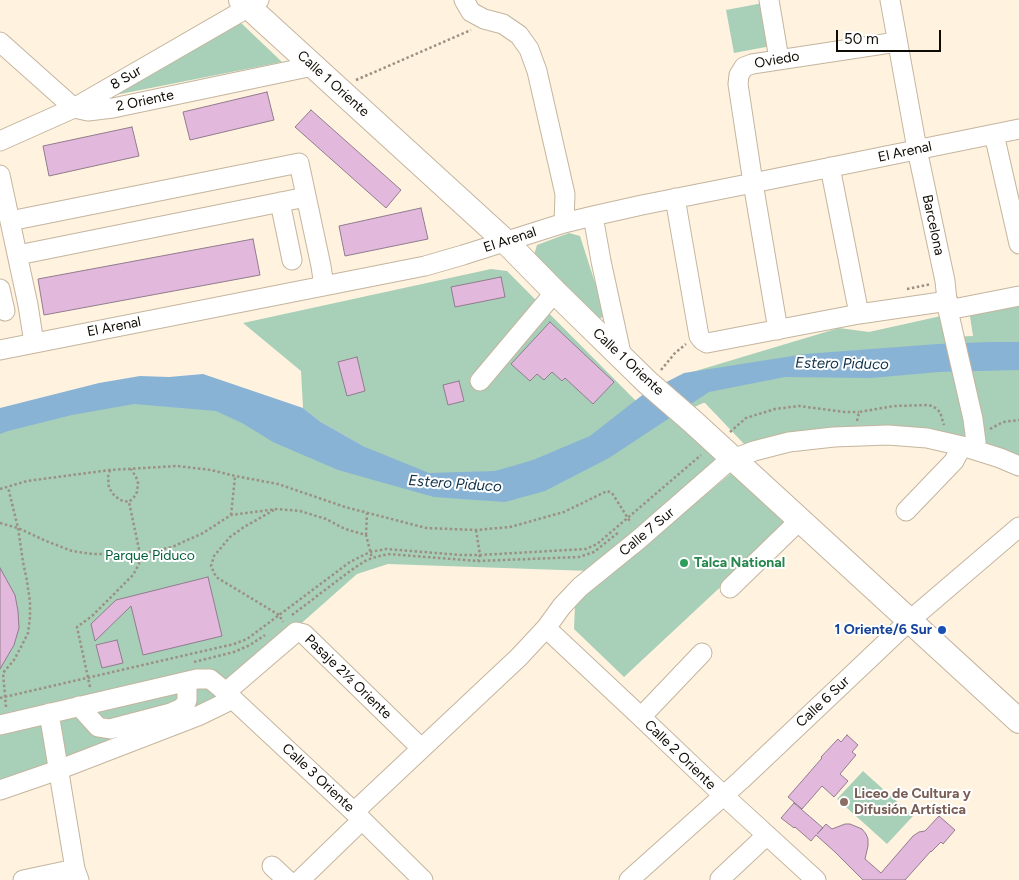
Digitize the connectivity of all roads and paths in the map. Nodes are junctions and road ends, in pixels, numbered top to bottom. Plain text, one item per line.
1 (464, 0) edge
2 (769, 0) edge
3 (890, 0) edge
4 (249, 2) edge
5 (484, 19) junction
6 (0, 42) edge
7 (897, 42) junction
8 (779, 59) junction
9 (313, 66) junction
10 (343, 93) junction
11 (74, 108) junction
12 (1019, 129) edge
13 (994, 134) junction
14 (0, 141) edge
15 (916, 150) junction
16 (830, 167) junction
17 (0, 175) edge
18 (753, 184) junction
19 (566, 194) junction
20 (306, 197) junction
21 (675, 198) junction
22 (280, 202) junction
23 (588, 217) junction
24 (10, 221) junction
25 (564, 223) junction
26 (505, 241) junction
27 (1019, 244) edge
28 (18, 255) junction
29 (292, 260) dead end
30 (324, 286) junction
31 (0, 288) edge
32 (555, 292) junction
33 (1019, 296) edge
34 (5, 311) dead end
35 (949, 311) junction
36 (859, 314) junction
37 (778, 330) junction
38 (34, 343) junction
39 (0, 350) edge
40 (675, 353) dead end
41 (622, 358) junction
42 (653, 378) junction
43 (480, 381) dead end
44 (859, 412) junction
45 (1019, 420) edge
46 (857, 421) dead end
47 (944, 426) dead end
48 (974, 436) junction
49 (721, 439) junction
50 (733, 459) junction
51 (1019, 466) edge
52 (130, 469) junction
53 (110, 470) junction
54 (235, 476) junction
55 (8, 487) junction
56 (0, 489) edge
57 (129, 502) junction
58 (277, 509) junction
59 (906, 511) dead end
60 (367, 513) junction
61 (231, 515) junction
62 (628, 518) junction
63 (800, 520) junction
64 (0, 523) edge
65 (631, 523) dead end
66 (1019, 527) edge
67 (18, 528) junction
68 (624, 529) dead end
69 (476, 530) junction
70 (366, 535) junction
71 (370, 552) junction
72 (140, 554) junction
73 (480, 555) junction
74 (372, 558) junction
75 (478, 561) junction
76 (730, 588) dead end
77 (279, 615) junction
78 (291, 616) dead end
79 (909, 621) junction
80 (278, 626) dead end
81 (546, 628) junction
82 (267, 634) dead end
83 (702, 654) dead end
84 (186, 673) junction
85 (88, 677) junction
86 (90, 687) dead end
87 (230, 695) junction
88 (4, 697) junction
89 (0, 698) edge
90 (79, 706) junction
91 (0, 709) edge
92 (49, 713) junction
93 (641, 717) junction
94 (1019, 721) edge
95 (0, 725) edge
96 (421, 748) junction
97 (58, 770) junction
98 (0, 790) edge
99 (723, 795) junction
100 (358, 816) junction
101 (766, 835) junction
102 (272, 866) dead end
103 (77, 874) edge
104 (720, 879) edge
105 (23, 880) edge
106 (287, 880) edge
107 (300, 880) edge
108 (423, 880) edge
109 (629, 880) edge
110 (816, 880) edge

1 - 5 street
2 - 8 street
3 - 7 street, Barcelona
4 - 9 main road, Calle 1 Oriente
4 - 11 street, 8 Sur
5 - 10 path
5 - 19 street
6 - 11 street
7 - 8 street, Oviedo
7 - 15 street, Barcelona
8 - 18 street, Oviedo
9 - 10 main road, Calle 1 Oriente
9 - 11 street, 2 Oriente
10 - 26 main road, Calle 1 Oriente
11 - 14 street, 8 Sur
12 - 13 street, El Arenal
13 - 15 street, El Arenal
13 - 27 street
15 - 16 street, El Arenal
15 - 35 street, Barcelona
16 - 18 street, El Arenal
16 - 36 street
17 - 24 street
18 - 21 street, El Arenal
18 - 37 street, Oviedo
19 - 23 street
19 - 25 street
20 - 22 street
20 - 24 street
20 - 30 street
21 - 23 street, El Arenal
21 - 37 street
22 - 28 street
22 - 29 street
23 - 25 street, El Arenal
23 - 41 street
24 - 28 street
25 - 26 street, El Arenal
26 - 30 street, El Arenal
26 - 32 main road, Calle 1 Oriente
28 - 38 street
30 - 38 street, El Arenal
31 - 34 street
32 - 41 main road, Calle 1 Oriente
32 - 43 street
33 - 35 street
35 - 36 street
35 - 48 street, Barcelona
36 - 37 street
38 - 39 street, El Arenal
40 - 42 path
41 - 42 main road, Calle 1 Oriente
42 - 49 main road, Calle 1 Oriente
44 - 46 path
44 - 47 path
44 - 49 path
45 - 48 path
48 - 50 street, Calle 7 Sur
48 - 51 street, Calle 7 Sur
48 - 59 street
49 - 50 main road, Calle 1 Oriente
49 - 62 path
50 - 63 main road, Calle 1 Oriente
50 - 81 street, Calle 7 Sur
52 - 53 path
52 - 54 path
52 - 57 path
53 - 55 path
53 - 57 path
54 - 60 path
54 - 61 path
55 - 56 path
55 - 67 path
57 - 72 path
58 - 61 path
58 - 70 path
58 - 77 path
60 - 69 path
60 - 70 path
61 - 72 path
62 - 65 path
62 - 69 path
62 - 73 path
63 - 76 street
63 - 79 main road, Calle 1 Oriente
64 - 67 path
66 - 79 street, Calle 6 Sur
67 - 72 path
67 - 88 path
68 - 75 path
69 - 73 path
70 - 71 path
71 - 73 path
71 - 74 path
71 - 77 path
72 - 85 path
73 - 75 path
74 - 75 path
74 - 78 path
77 - 80 path
77 - 85 path
79 - 94 main road, Calle 1 Oriente
79 - 99 street, Calle 6 Sur
81 - 93 street, Calle 2 Oriente
81 - 96 street, Calle 7 Sur
82 - 84 path
83 - 93 street
84 - 87 street, Calle 3 Oriente
84 - 90 street
84 - 90 street
85 - 86 path
85 - 88 path
87 - 96 street, Pasaje 2½ Oriente
87 - 97 street
87 - 100 street, Calle 3 Oriente
88 - 89 path
88 - 91 path
90 - 92 street
92 - 95 street
92 - 97 street
93 - 99 street, Calle 2 Oriente
96 - 100 street, Calle 7 Sur
97 - 98 street
97 - 103 street
99 - 101 street, Calle 2 Oriente
99 - 109 street, Calle 6 Sur
100 - 107 street, Calle 7 Sur
100 - 108 street, Calle 3 Oriente
101 - 104 street
101 - 110 street, Calle 2 Oriente
102 - 106 street
103 - 105 street

